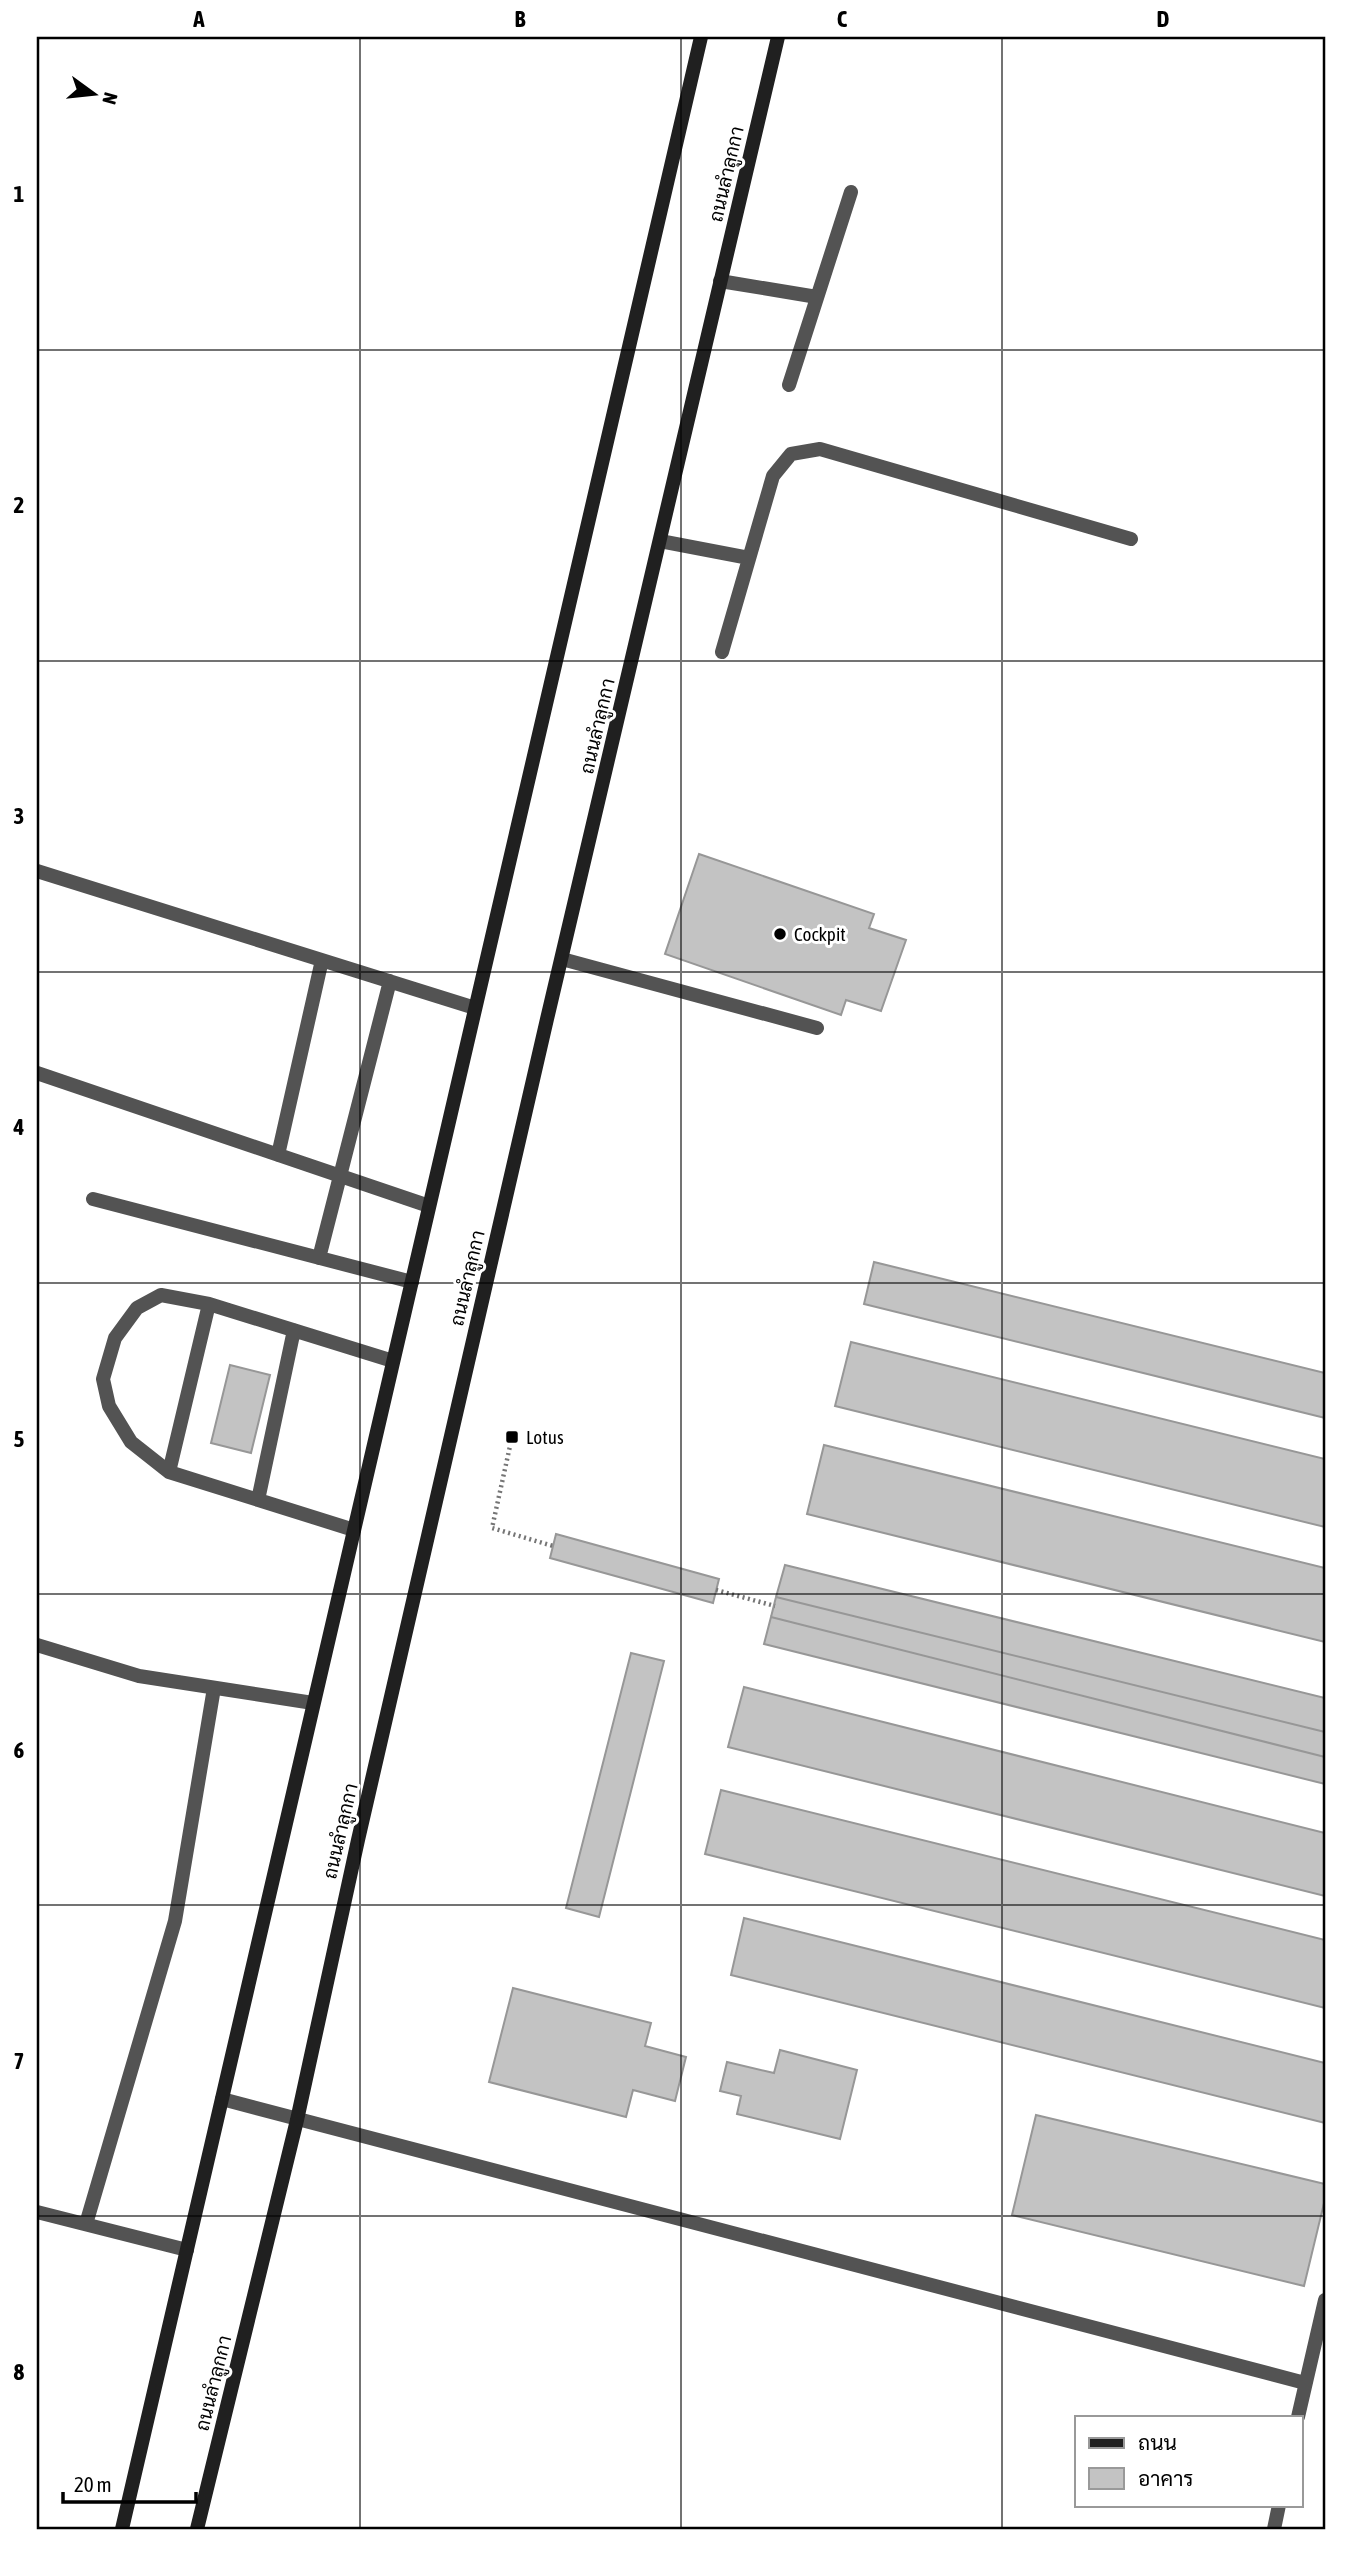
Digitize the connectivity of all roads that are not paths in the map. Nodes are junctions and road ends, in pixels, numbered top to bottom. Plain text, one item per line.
1 (701, 37) edge
2 (778, 37) edge
3 (851, 192) dead end
4 (720, 281) junction
5 (817, 297) junction
6 (789, 385) dead end
7 (1131, 539) dead end
8 (660, 541) junction
9 (749, 558) junction
10 (722, 652) dead end
11 (37, 871) edge
12 (562, 959) junction
13 (322, 960) junction
14 (390, 981) junction
15 (475, 1007) junction
16 (817, 1028) dead end
17 (37, 1073) edge
18 (278, 1155) junction
19 (341, 1176) junction
20 (93, 1199) dead end
21 (429, 1206) junction
22 (319, 1258) junction
23 (412, 1282) junction
24 (209, 1304) junction
25 (294, 1330) junction
26 (393, 1360) junction
27 (169, 1472) junction
28 (258, 1500) junction
29 (354, 1530) junction
30 (37, 1645) edge
31 (214, 1688) junction
32 (313, 1703) junction
33 (222, 2099) junction
34 (297, 2120) junction
35 (37, 2211) edge
36 (86, 2224) junction
37 (187, 2250) junction
38 (1325, 2300) edge
39 (1306, 2383) junction
40 (1298, 2416) edge
41 (1279, 2506) edge
42 (122, 2529) edge
43 (197, 2529) edge
44 (1274, 2529) edge

1 - 15 main road
2 - 4 main road, ถนนลำลูกกา
3 - 5 street
4 - 5 street
4 - 8 main road, ถนนลำลูกกา
5 - 6 street
7 - 9 street
8 - 9 street
8 - 12 main road, ถนนลำลูกกา
9 - 10 street
11 - 13 street
12 - 16 street
12 - 34 main road, ถนนลำลูกกา
13 - 14 street
13 - 18 street
14 - 15 street
14 - 19 street
15 - 21 main road
17 - 18 street
18 - 19 street
19 - 21 street
19 - 22 street
20 - 22 street
21 - 23 main road
22 - 23 street
23 - 26 main road
24 - 25 street
24 - 27 street
24 - 27 street
25 - 26 street
25 - 28 street
26 - 29 main road
27 - 28 street
28 - 29 street
29 - 32 main road
30 - 31 street
31 - 32 street
31 - 36 street
32 - 33 main road
33 - 34 street
33 - 37 main road
34 - 39 street
34 - 43 main road, ถนนลำลูกกา
35 - 36 street
36 - 37 street
37 - 42 main road
38 - 39 street
39 - 40 street
41 - 44 street

